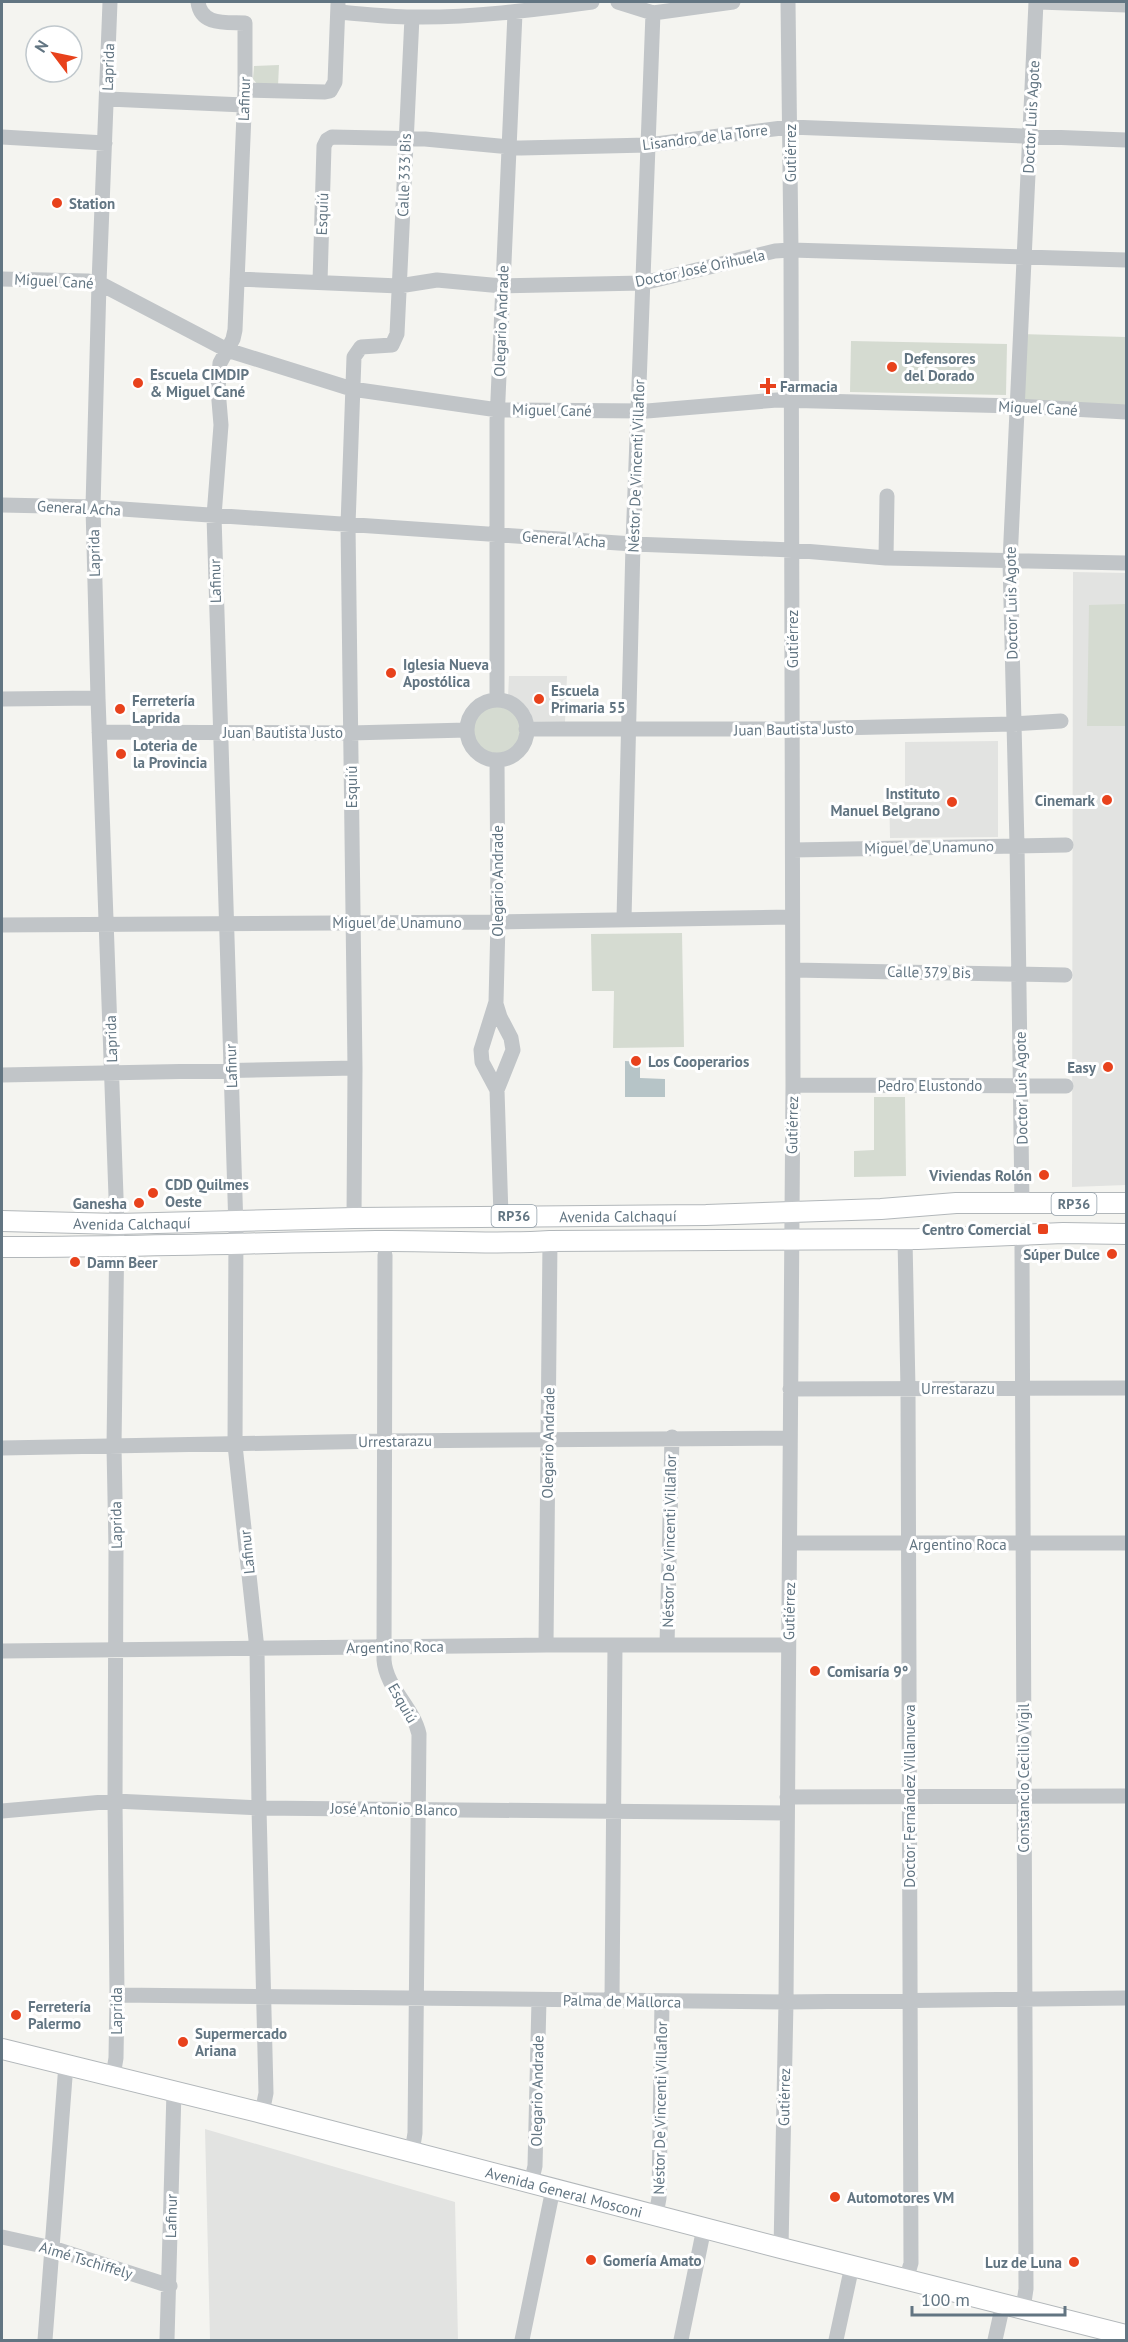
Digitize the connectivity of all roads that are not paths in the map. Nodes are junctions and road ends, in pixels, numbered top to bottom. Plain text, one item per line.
1 (110, 2) edge
2 (592, 2) edge
3 (618, 2) edge
4 (733, 2) edge
5 (788, 2) edge
6 (1037, 2) edge
7 (1126, 5) edge
8 (200, 7) edge
9 (338, 7) edge
10 (449, 9) edge
11 (515, 13) junction
12 (653, 13) junction
13 (412, 17) junction
14 (244, 98) junction
15 (108, 99) junction
16 (790, 127) junction
17 (2, 137) edge
18 (1031, 137) junction
19 (405, 138) junction
20 (1126, 140) edge
21 (105, 143) junction
22 (648, 145) junction
23 (324, 146) joint
24 (510, 148) junction
25 (791, 250) junction
26 (1023, 256) junction
27 (1126, 260) edge
28 (2, 279) edge
29 (237, 279) junction
30 (320, 282) junction
31 (99, 283) junction
32 (643, 283) junction
33 (399, 286) junction
34 (502, 286) junction
35 (227, 350) junction
36 (354, 357) joint
37 (352, 388) junction
38 (791, 400) junction
39 (1016, 406) junction
40 (498, 410) junction
41 (637, 412) junction
42 (1126, 412) edge
43 (887, 496) dead end
44 (2, 505) edge
45 (93, 507) junction
46 (214, 516) junction
47 (348, 525) junction
48 (496, 535) junction
49 (633, 544) junction
50 (792, 550) junction
51 (886, 558) junction
52 (1010, 561) junction
53 (1126, 563) edge
54 (98, 698) junction
55 (2, 699) edge
56 (496, 700) junction
57 (1062, 721) dead end
58 (1013, 724) junction
59 (526, 729) junction
60 (792, 729) junction
61 (467, 730) junction
62 (627, 731) junction
63 (99, 732) junction
64 (219, 732) junction
65 (350, 733) junction
66 (497, 760) junction
67 (1017, 845) junction
68 (1066, 845) dead end
69 (793, 850) junction
70 (792, 916) junction
71 (624, 919) junction
72 (498, 921) junction
73 (351, 922) junction
74 (227, 923) junction
75 (106, 924) junction
76 (2, 925) edge
77 (793, 970) junction
78 (1020, 973) junction
79 (1065, 975) dead end
80 (496, 1002) junction
81 (355, 1068) junction
82 (231, 1072) junction
83 (112, 1074) junction
84 (2, 1075) edge
85 (793, 1085) junction
86 (1021, 1085) junction
87 (1066, 1086) dead end
88 (497, 1090) junction
89 (1126, 1203) edge
90 (1022, 1204) junction
91 (791, 1212) junction
92 (501, 1216) junction
93 (354, 1218) junction
94 (236, 1220) junction
95 (2, 1221) edge
96 (117, 1224) junction
97 (1126, 1234) edge
98 (791, 1239) junction
99 (905, 1239) junction
100 (550, 1241) junction
101 (236, 1244) junction
102 (2, 1247) edge
103 (116, 1247) junction
104 (1022, 1247) dead end
105 (385, 1255) dead end
106 (1022, 1388) junction
107 (1126, 1388) edge
108 (790, 1389) junction
109 (908, 1389) junction
110 (672, 1437) junction
111 (789, 1438) junction
112 (548, 1439) junction
113 (384, 1441) junction
114 (235, 1445) junction
115 (114, 1447) junction
116 (2, 1448) edge
117 (790, 1543) junction
118 (1126, 1543) edge
119 (907, 1544) junction
120 (1022, 1544) junction
121 (667, 1644) junction
122 (546, 1645) junction
123 (615, 1645) junction
124 (788, 1645) junction
125 (384, 1647) junction
126 (257, 1649) junction
127 (116, 1650) junction
128 (2, 1651) edge
129 (908, 1796) junction
130 (1023, 1796) junction
131 (1126, 1796) edge
132 (787, 1797) junction
133 (115, 1801) junction
134 (259, 1808) junction
135 (417, 1809) junction
136 (2, 1810) edge
137 (613, 1812) junction
138 (787, 1813) junction
139 (117, 1995) junction
140 (263, 1998) junction
141 (1126, 1998) edge
142 (416, 1999) junction
143 (1024, 1999) junction
144 (539, 2000) junction
145 (612, 2000) junction
146 (910, 2000) junction
147 (662, 2001) junction
148 (786, 2002) junction
149 (2, 2049) edge
150 (66, 2064) junction
151 (113, 2076) junction
152 (174, 2091) junction
153 (262, 2113) junction
154 (412, 2152) junction
155 (531, 2183) junction
156 (554, 2188) junction
157 (656, 2215) junction
158 (704, 2228) junction
159 (2, 2237) edge
160 (52, 2247) junction
161 (782, 2248) junction
162 (852, 2266) junction
163 (906, 2280) junction
164 (170, 2286) junction
165 (1003, 2304) junction
166 (1023, 2309) junction
167 (1126, 2334) edge
168 (45, 2340) edge
169 (168, 2340) edge
170 (522, 2340) edge
171 (681, 2340) edge
172 (836, 2340) edge
173 (995, 2340) edge

1 - 15 street, Laprida
2 - 11 street
3 - 12 street
4 - 12 street
5 - 16 street, Gutiérrez
6 - 7 street
6 - 18 street, Doctor Luis Agote
8 - 14 street, Lafinur
9 - 13 street
9 - 14 street
10 - 11 street
10 - 13 street
11 - 24 street, Olegario Andrade
12 - 22 street, Néstor De Vincenti Villaflor
13 - 19 street, Calle 333 Bis
14 - 15 street
14 - 29 street, Lafinur
15 - 21 street, Laprida
16 - 18 street, Lisandro de la Torre
16 - 22 street, Lisandro de la Torre
16 - 25 street, Gutiérrez
17 - 21 street
18 - 20 street, Lisandro de la Torre
18 - 26 street, Doctor Luis Agote
19 - 23 street, Lisandro de la Torre
19 - 24 street, Lisandro de la Torre
19 - 33 street, Calle 333 Bis
21 - 31 street, Laprida
22 - 24 street, Lisandro de la Torre
22 - 32 street, Néstor De Vincenti Villaflor
23 - 30 street, Esquiú
24 - 34 street, Olegario Andrade
25 - 26 street, Doctor José Orihuela
25 - 32 street, Doctor José Orihuela
25 - 38 street, Gutiérrez
26 - 27 street, Doctor José Orihuela
26 - 39 street, Doctor Luis Agote
28 - 31 street, Miguel Cané
29 - 30 street, Doctor José Orihuela
29 - 35 street, Lafinur
30 - 33 street, Doctor José Orihuela
31 - 35 street, Miguel Cané
31 - 45 street, Laprida
32 - 34 street, Doctor José Orihuela
32 - 41 street, Néstor De Vincenti Villaflor
33 - 34 street, Doctor José Orihuela
33 - 36 street, Calle 333 Bis
34 - 40 street, Olegario Andrade
35 - 37 street, Miguel Cané
35 - 46 street, Lafinur
36 - 37 street, Esquiú
37 - 40 street, Miguel Cané
37 - 47 street, Esquiú
38 - 39 street, Miguel Cané
38 - 41 street, Miguel Cané
38 - 50 street, Gutiérrez
39 - 42 street, Miguel Cané
39 - 52 street, Doctor Luis Agote
40 - 41 street, Miguel Cané
40 - 48 street, Olegario Andrade
41 - 49 street, Néstor De Vincenti Villaflor
43 - 51 street
44 - 45 street, General Acha
45 - 46 street, General Acha
45 - 54 street, Laprida
46 - 47 street, General Acha
46 - 64 street, Lafinur
47 - 48 street, General Acha
47 - 65 street, Esquiú
48 - 49 street, General Acha
48 - 56 street, Olegario Andrade
49 - 50 street, General Acha
49 - 62 street, Néstor De Vincenti Villaflor
50 - 51 street, General Acha
50 - 60 street, Gutiérrez
51 - 52 street, General Acha
52 - 53 street, General Acha
52 - 58 street, Doctor Luis Agote
54 - 55 street
54 - 63 street, Laprida
56 - 59 street
56 - 61 street
57 - 58 street, Juan Bautista Justo
58 - 60 street, Juan Bautista Justo
58 - 67 street, Doctor Luis Agote
59 - 62 street, Juan Bautista Justo
59 - 66 street
60 - 62 street, Juan Bautista Justo
60 - 69 street, Gutiérrez
61 - 65 street, Juan Bautista Justo
61 - 66 street
62 - 71 street, Néstor De Vincenti Villaflor
63 - 64 street, Juan Bautista Justo
63 - 75 street, Laprida
64 - 65 street, Juan Bautista Justo
64 - 74 street, Lafinur
65 - 73 street, Esquiú
66 - 72 street, Olegario Andrade
67 - 68 street, Miguel de Unamuno
67 - 69 street, Miguel de Unamuno
67 - 78 street, Doctor Luis Agote
69 - 70 street, Gutiérrez
70 - 71 street, Miguel de Unamuno
70 - 77 street, Gutiérrez
71 - 72 street, Miguel de Unamuno
72 - 73 street, Miguel de Unamuno
72 - 80 street, Olegario Andrade
73 - 74 street, Miguel de Unamuno
73 - 81 street, Esquiú
74 - 75 street, Miguel de Unamuno
74 - 82 street, Lafinur
75 - 76 street, Miguel de Unamuno
75 - 83 street, Laprida
77 - 78 street, Calle 379 Bis
77 - 85 street, Gutiérrez
78 - 79 street, Calle 379 Bis
78 - 86 street, Doctor Luis Agote
80 - 88 street, Olegario Andrade
80 - 88 street, Olegario Andrade
81 - 82 street
81 - 93 street, Esquiú
82 - 83 street
82 - 94 street, Lafinur
83 - 84 street
83 - 96 street, Laprida
85 - 86 street, Pedro Elustondo
85 - 91 street, Gutiérrez
86 - 87 street, Pedro Elustondo
86 - 90 street, Doctor Luis Agote
88 - 92 street, Olegario Andrade
89 - 90 main road, Avenida Calchaquí / RP36
90 - 91 main road, Avenida Calchaquí / RP36
91 - 92 main road, Avenida Calchaquí / RP36
91 - 98 street, Gutiérrez
92 - 93 main road, Avenida Calchaquí / RP36
93 - 94 main road, Avenida Calchaquí / RP36
94 - 96 main road, Avenida Calchaquí / RP36
94 - 101 street, Lafinur
95 - 96 main road, Avenida Calchaquí / RP36
96 - 103 street, Laprida
97 - 99 main road, Avenida Calchaquí / RP36
98 - 99 main road, Avenida Calchaquí / RP36
98 - 100 main road, Avenida Calchaquí / RP36
98 - 108 street, Gutiérrez
99 - 109 street, Doctor Fernández Villanueva
100 - 101 main road, Avenida Calchaquí / RP36
100 - 112 street, Olegario Andrade
101 - 103 main road, Avenida Calchaquí / RP36
101 - 114 street, Lafinur
102 - 103 main road, Avenida Calchaquí / RP36
103 - 115 street, Laprida
104 - 106 street, Constancio Cecilio Vigil
105 - 113 street, Esquiú
106 - 107 street, Urrestarazu
106 - 109 street, Urrestarazu
106 - 120 street, Constancio Cecilio Vigil
108 - 109 street, Urrestarazu
108 - 111 street, Gutiérrez
109 - 119 street, Doctor Fernández Villanueva
110 - 111 street, Urrestarazu
110 - 112 street, Urrestarazu
110 - 121 street, Néstor De Vincenti Villaflor
111 - 117 street, Gutiérrez
112 - 113 street, Urrestarazu
112 - 122 street, Olegario Andrade
113 - 114 street, Urrestarazu
113 - 125 street, Esquiú
114 - 115 street, Urrestarazu
114 - 126 street, Lafinur
115 - 116 street, Urrestarazu
115 - 127 street, Laprida
117 - 119 street, Argentino Roca
117 - 124 street, Gutiérrez
118 - 120 street, Argentino Roca
119 - 120 street, Argentino Roca
119 - 129 street, Doctor Fernández Villanueva
120 - 130 street, Constancio Cecilio Vigil
121 - 123 street, Argentino Roca
121 - 124 street, Argentino Roca
122 - 123 street, Argentino Roca
122 - 125 street, Argentino Roca
123 - 137 street
124 - 132 street, Gutiérrez
125 - 126 street, Argentino Roca
125 - 135 street, Esquiú
126 - 127 street, Argentino Roca
126 - 134 street, Lafinur
127 - 128 street, Argentino Roca
127 - 133 street, Laprida
129 - 130 street
129 - 132 street
129 - 146 street, Doctor Fernández Villanueva
130 - 131 street
130 - 143 street, Constancio Cecilio Vigil
132 - 138 street, Gutiérrez
133 - 134 street, José Antonio Blanco
133 - 136 street, José Antonio Blanco
133 - 139 street, Laprida
134 - 135 street, José Antonio Blanco
134 - 140 street, Lafinur
135 - 137 street, José Antonio Blanco
135 - 142 street, Esquiú
137 - 138 street, José Antonio Blanco
137 - 145 street
138 - 148 street, Gutiérrez
139 - 140 street, Palma de Mallorca
139 - 151 street, Laprida
140 - 142 street, Palma de Mallorca
140 - 153 street, Lafinur
141 - 143 street, Palma de Mallorca
142 - 144 street, Palma de Mallorca
142 - 154 street, Esquiú
143 - 146 street, Palma de Mallorca
143 - 166 street, Constancio Cecilio Vigil
144 - 145 street, Palma de Mallorca
144 - 155 street, Olegario Andrade
145 - 147 street, Palma de Mallorca
146 - 148 street, Palma de Mallorca
146 - 163 street, Doctor Fernández Villanueva
147 - 148 street, Palma de Mallorca
147 - 157 street, Néstor De Vincenti Villaflor
148 - 161 street, Gutiérrez
149 - 150 main road, Avenida General Mosconi
150 - 151 main road, Avenida General Mosconi
150 - 160 street
151 - 152 main road, Avenida General Mosconi
152 - 153 main road, Avenida General Mosconi
152 - 164 street, Lafinur
153 - 154 main road, Avenida General Mosconi
154 - 155 main road, Avenida General Mosconi
155 - 156 main road, Avenida General Mosconi
156 - 157 main road, Avenida General Mosconi
156 - 170 street
157 - 158 main road, Avenida General Mosconi
158 - 161 main road, Avenida General Mosconi
158 - 171 street
159 - 160 street, Aimé Tschiffely
160 - 164 street, Aimé Tschiffely
160 - 168 street
161 - 162 main road, Avenida General Mosconi
162 - 163 main road, Avenida General Mosconi
162 - 172 street
163 - 165 main road, Avenida General Mosconi
164 - 169 street, Lafinur
165 - 166 main road, Avenida General Mosconi
165 - 173 street
166 - 167 main road, Avenida General Mosconi

